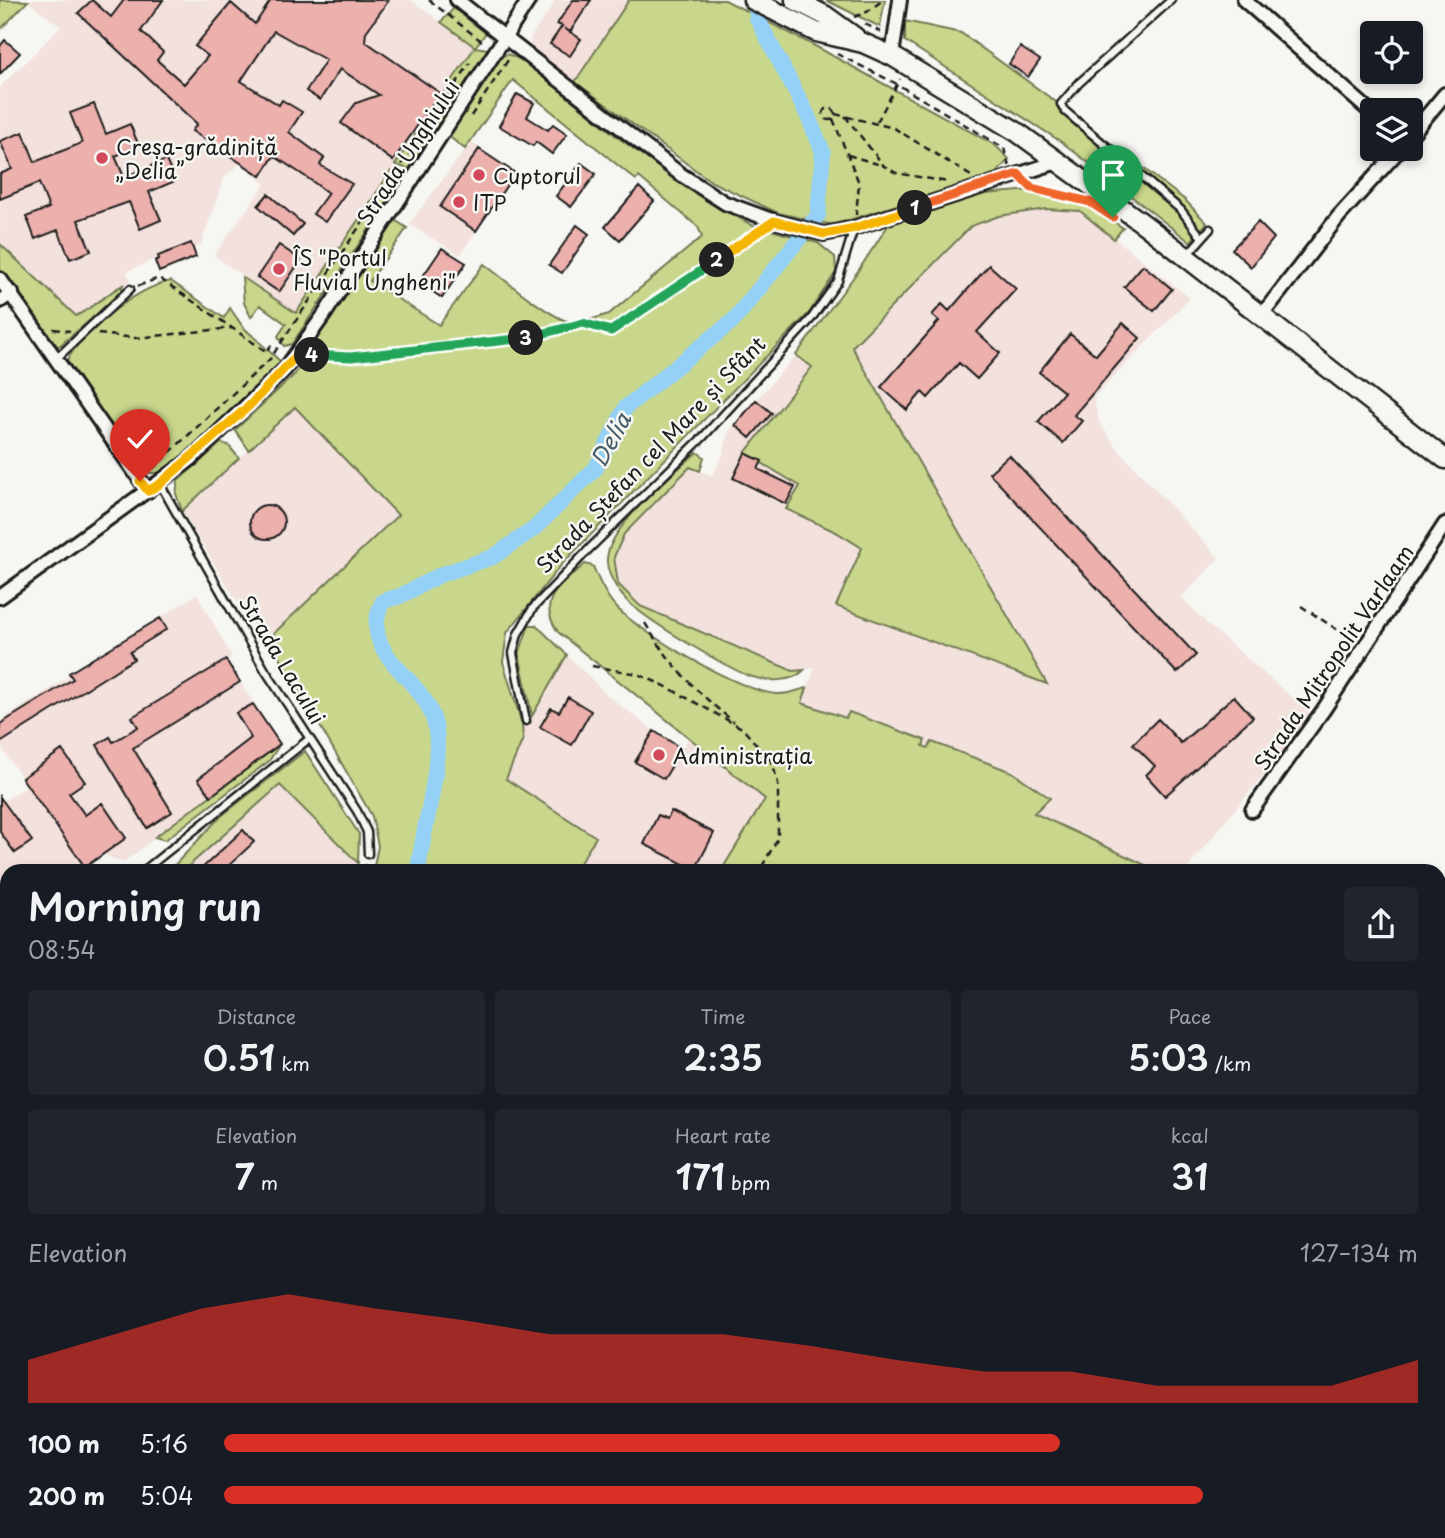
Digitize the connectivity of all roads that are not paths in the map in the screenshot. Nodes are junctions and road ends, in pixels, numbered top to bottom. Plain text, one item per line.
1 (457, 0) edge
2 (529, 0) edge
3 (754, 0) edge
4 (795, 0) edge
5 (900, 0) edge
6 (1171, 0) edge
7 (1244, 0) edge
8 (500, 32) junction
9 (863, 44) junction
10 (892, 56) junction
11 (1445, 94) edge
12 (1360, 102) edge
13 (1423, 120) edge
14 (1389, 161) edge
15 (1057, 162) junction
16 (855, 228) junction
17 (1210, 229) dead end
18 (1202, 237) junction
19 (1186, 257) junction
20 (0, 279) edge
21 (130, 289) road end
22 (12, 293) junction
23 (0, 301) edge
24 (1262, 314) junction
25 (56, 359) junction
26 (1445, 459) edge
27 (160, 484) junction
28 (144, 486) junction
29 (1445, 524) edge
30 (0, 597) edge
31 (526, 721) dead end
32 (309, 739) junction
33 (1252, 810) dead end
34 (368, 854) dead end
35 (152, 864) edge

1 - 8 street
2 - 8 street, Strada Unghiului
3 - 9 main road
4 - 9 main road
5 - 10 street
6 - 18 lane
7 - 12 street
8 - 16 street
8 - 27 street, Strada Unghiului
9 - 10 main road
10 - 15 main road
11 - 13 street
14 - 24 street
15 - 16 street
15 - 19 main road
16 - 31 lane, Strada Ștefan cel Mare și Sfânt
17 - 18 lane
18 - 19 lane
19 - 24 main road
20 - 22 street
21 - 25 lane
22 - 23 street
22 - 25 street
24 - 26 main road
25 - 28 street
27 - 28 street, Strada Unghiului
27 - 32 lane, Strada Lacului
28 - 30 street, Strada Unghiului
29 - 33 street, Strada Mitropolit Varlaam
32 - 34 lane, Strada Lacului
32 - 35 lane

